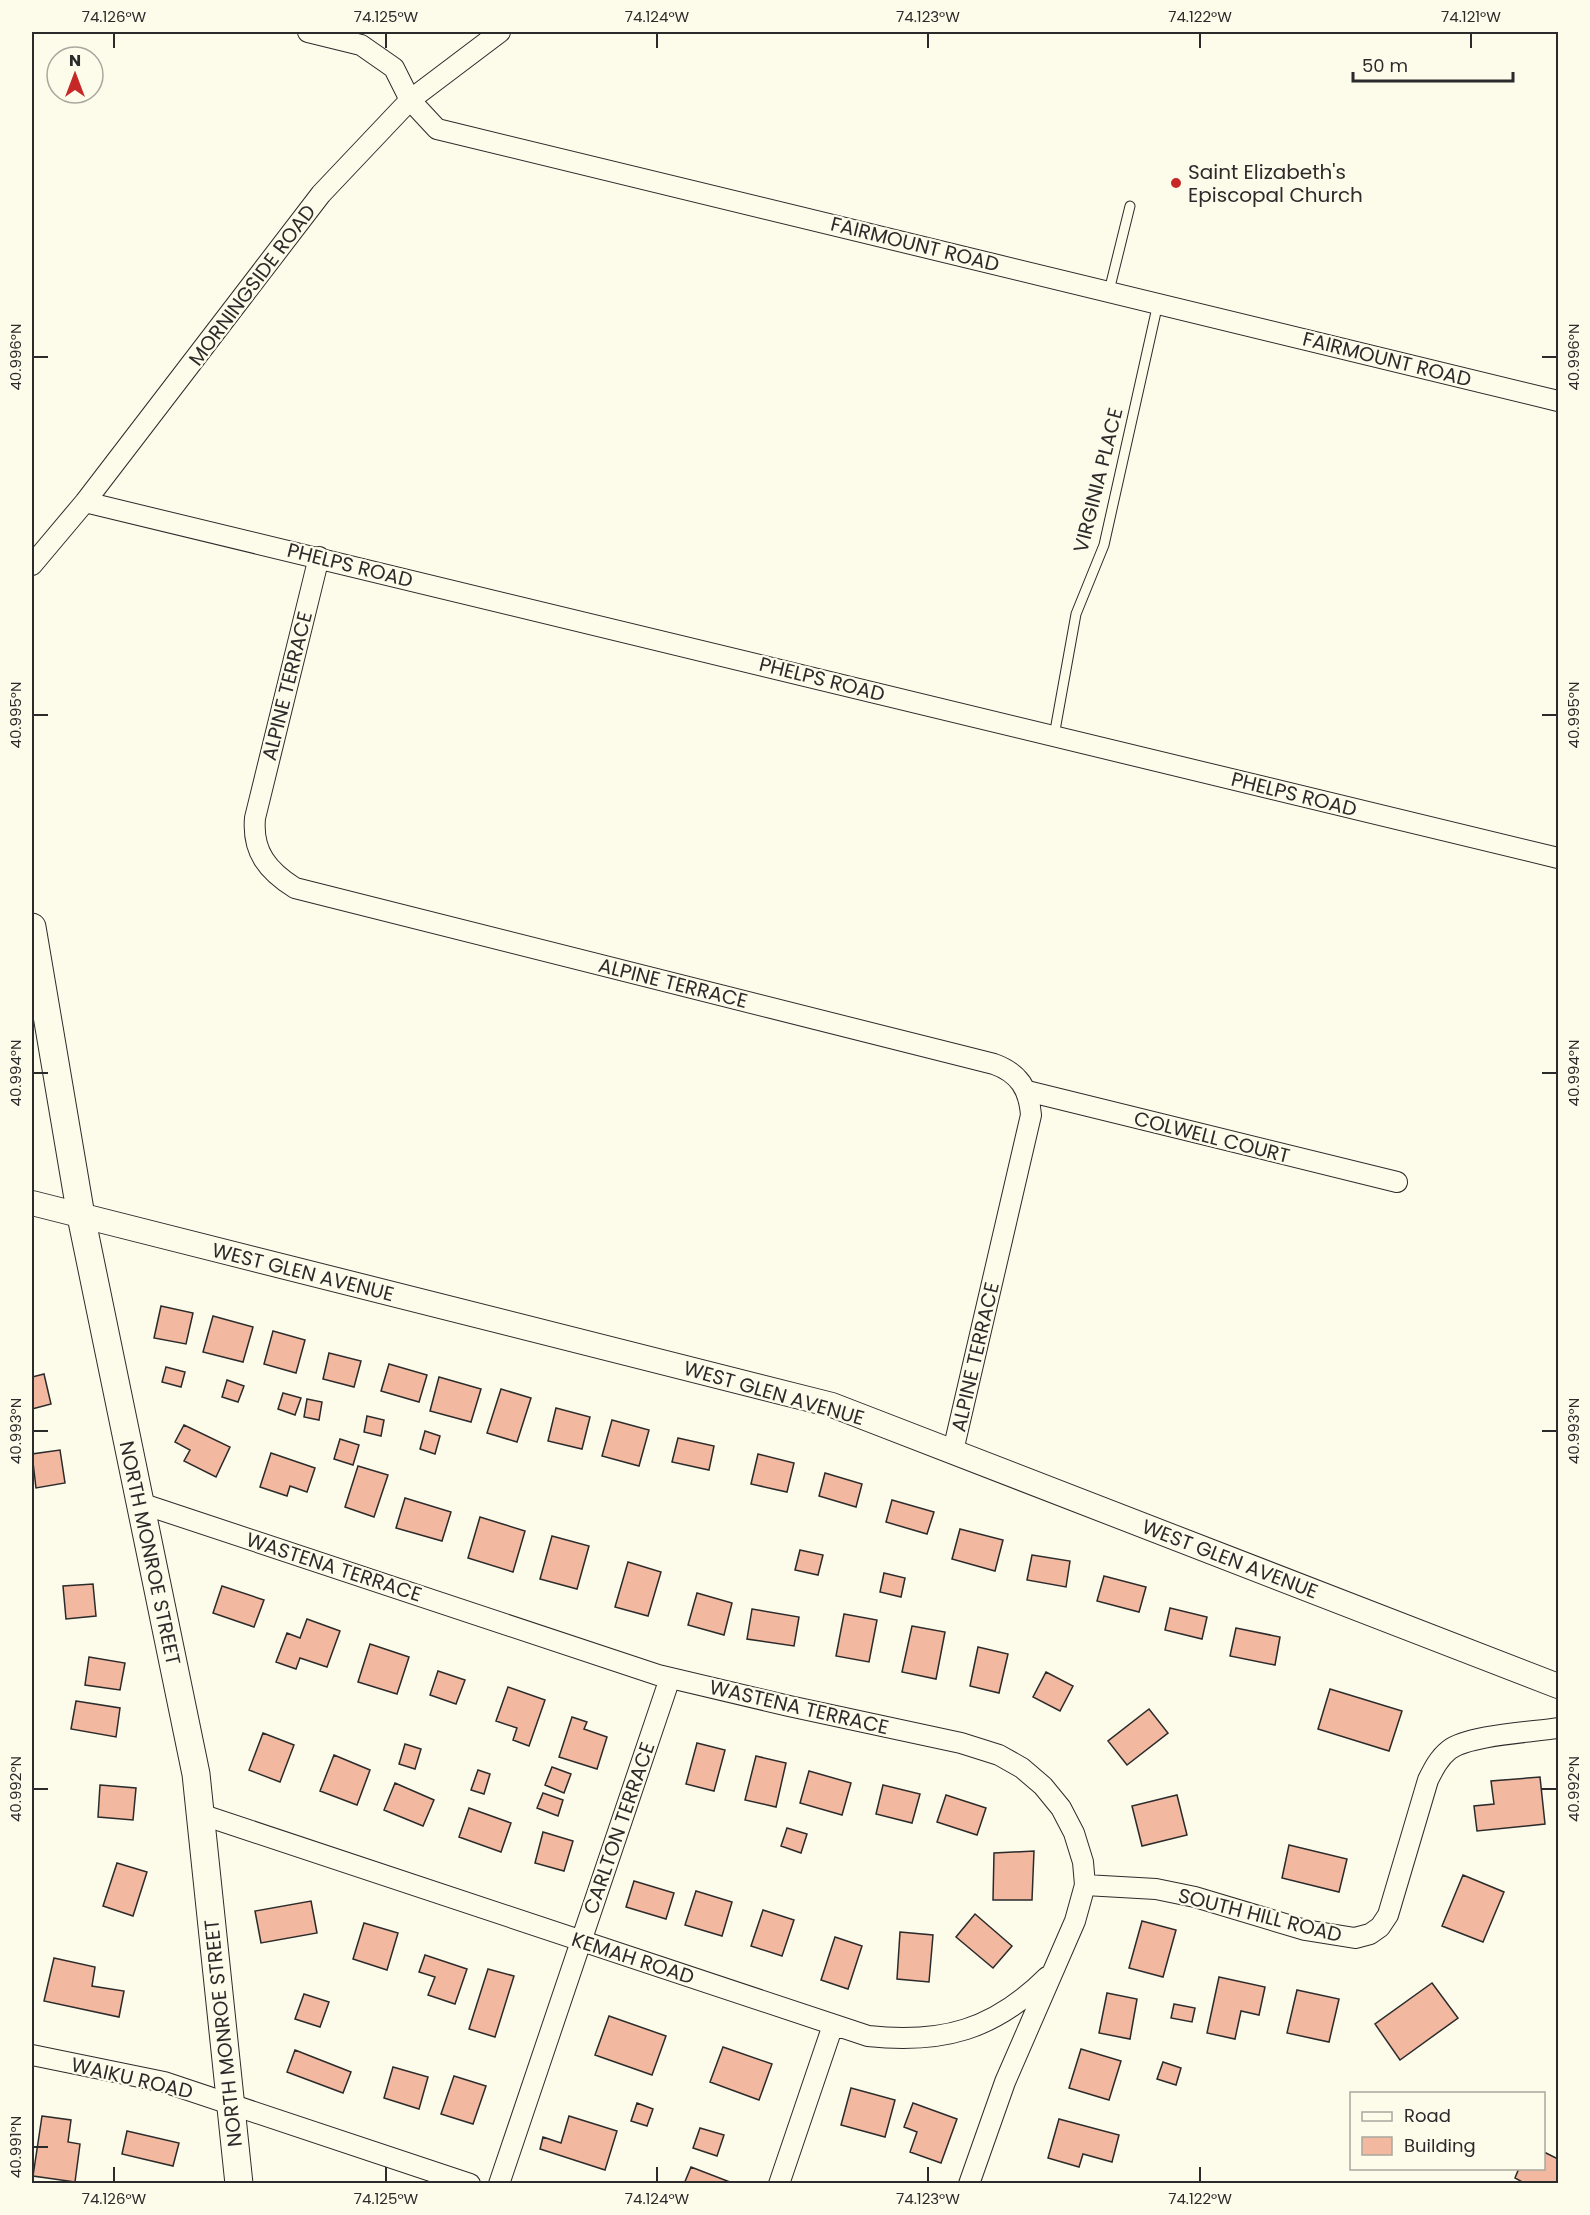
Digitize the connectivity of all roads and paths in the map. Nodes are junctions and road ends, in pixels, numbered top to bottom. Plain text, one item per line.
1 (308, 32) edge
2 (500, 32) edge
3 (410, 100) junction
4 (1130, 206) dead end
5 (1109, 291) junction
6 (1158, 303) junction
7 (1558, 401) edge
8 (86, 502) junction
9 (319, 557) junction
10 (32, 565) edge
11 (1054, 736) junction
12 (1558, 858) edge
13 (32, 927) edge
14 (1027, 1091) junction
15 (1397, 1182) dead end
16 (32, 1203) edge
17 (81, 1216) junction
18 (953, 1451) junction
19 (140, 1503) junction
20 (670, 1678) junction
21 (1558, 1686) edge
22 (1558, 1728) edge
23 (200, 1814) junction
24 (1085, 1885) junction
25 (581, 1941) junction
26 (1055, 1968) junction
27 (833, 2025) junction
28 (32, 2055) edge
29 (230, 2104) junction
30 (239, 2184) edge
31 (470, 2184) edge
32 (499, 2184) edge
33 (779, 2184) edge
34 (969, 2184) edge

1 - 3 street, FAIRMOUNT ROAD
2 - 3 street, MORNINGSIDE ROAD
3 - 5 street, FAIRMOUNT ROAD
3 - 8 street, MORNINGSIDE ROAD
4 - 5 lane
5 - 6 street, FAIRMOUNT ROAD
6 - 7 street, FAIRMOUNT ROAD
6 - 11 lane, VIRGINIA PLACE
8 - 9 street, PHELPS ROAD
8 - 10 street, MORNINGSIDE ROAD
9 - 11 street, PHELPS ROAD
9 - 14 street, ALPINE TERRACE
11 - 12 street, PHELPS ROAD
13 - 17 main road, NORTH MONROE STREET
14 - 15 street, COLWELL COURT
14 - 18 street, ALPINE TERRACE
16 - 17 street, WEST GLEN AVENUE
17 - 18 street, WEST GLEN AVENUE
17 - 19 main road, NORTH MONROE STREET
18 - 21 street, WEST GLEN AVENUE
19 - 20 street, WASTENA TERRACE
19 - 23 main road, NORTH MONROE STREET
20 - 24 street, WASTENA TERRACE
20 - 25 street, CARLTON TERRACE
22 - 24 street, SOUTH HILL ROAD
23 - 25 street, KEMAH ROAD
23 - 29 main road, NORTH MONROE STREET
24 - 26 street, WASTENA TERRACE
25 - 27 street, KEMAH ROAD
25 - 32 street, CARLTON TERRACE
26 - 27 street, KEMAH ROAD
26 - 34 street, WASTENA TERRACE
27 - 33 street
28 - 29 street, WAIKU ROAD
29 - 30 main road, NORTH MONROE STREET
29 - 31 street, WAIKU ROAD

